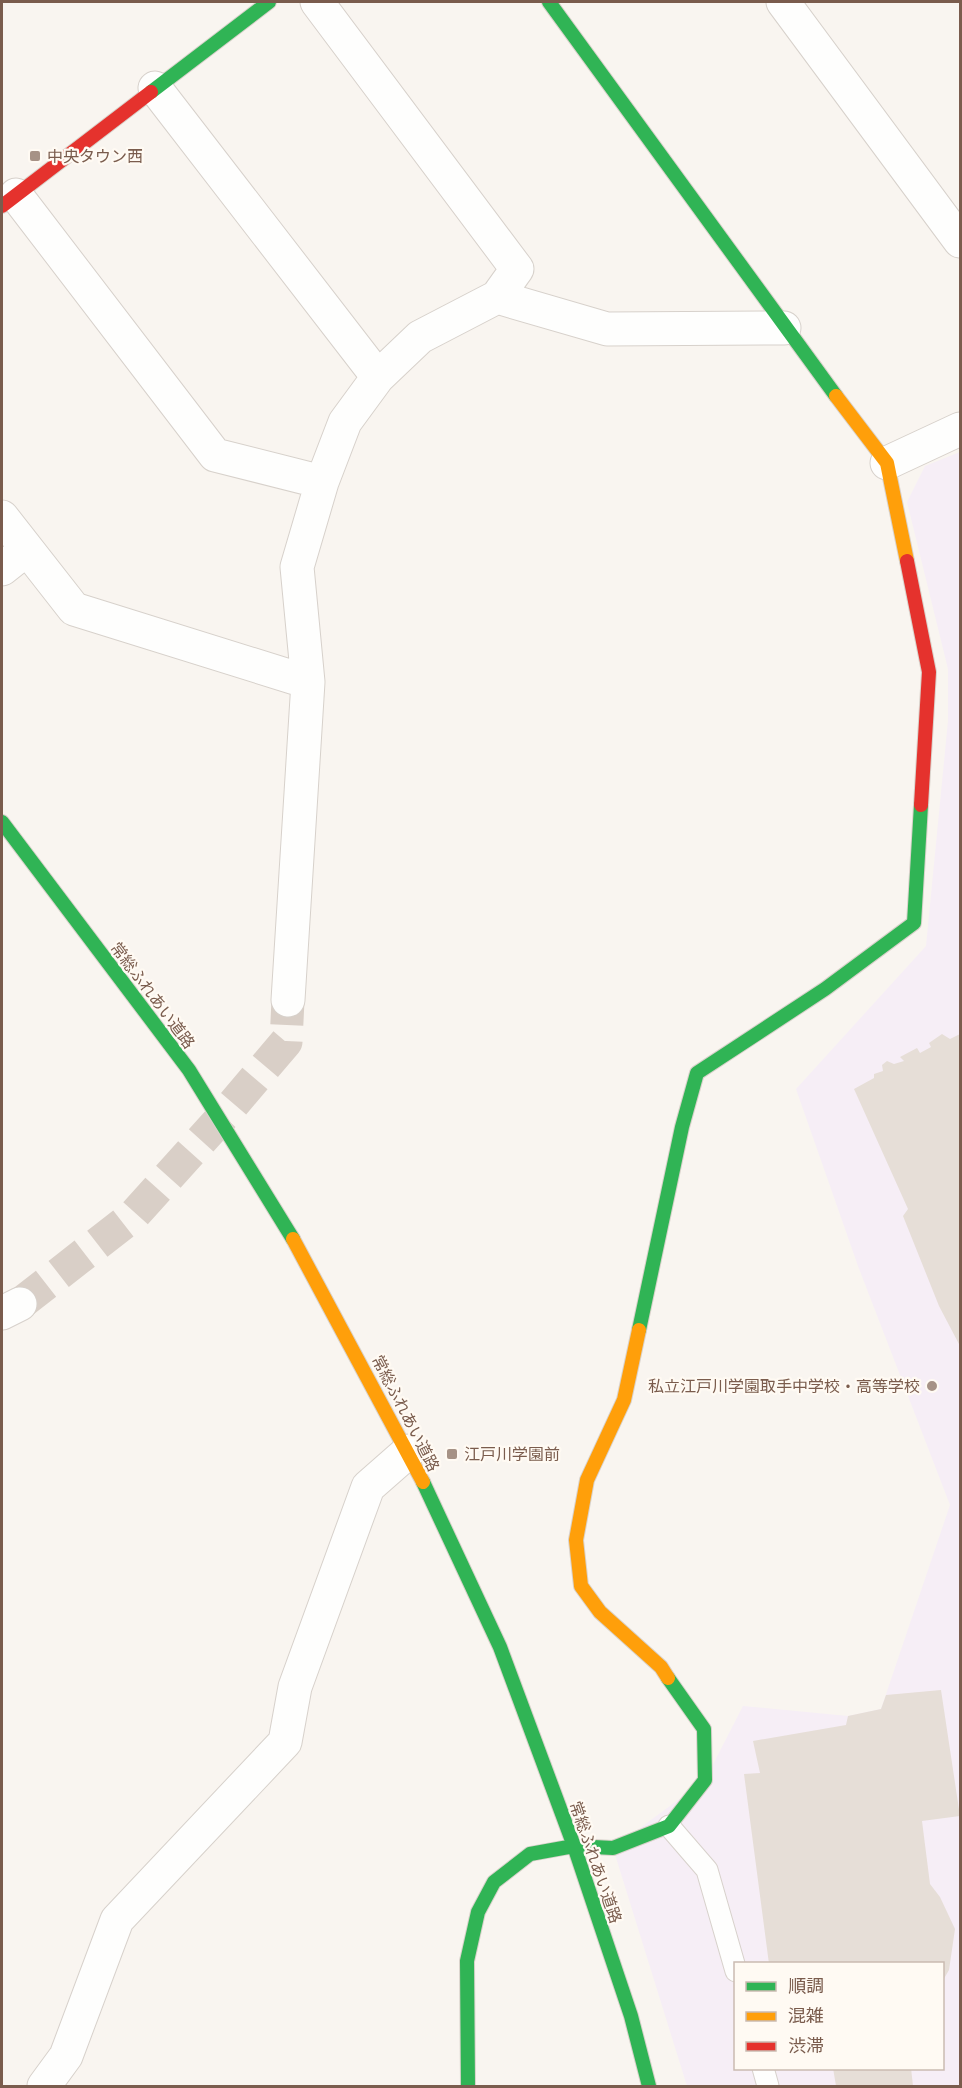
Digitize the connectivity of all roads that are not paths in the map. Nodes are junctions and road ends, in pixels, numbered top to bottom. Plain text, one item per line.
1 (269, 2) edge
2 (317, 2) edge
3 (549, 2) edge
4 (783, 2) edge
5 (155, 88) junction
6 (9, 200) edge
7 (960, 241) edge
8 (497, 297) junction
9 (784, 328) junction
10 (378, 377) junction
11 (960, 429) edge
12 (887, 464) junction
13 (322, 482) junction
14 (2, 517) edge
15 (14, 560) edge
16 (308, 682) junction
17 (2, 822) edge
18 (288, 1000) tunnel mouth
19 (409, 1451) junction
20 (669, 1826) junction
21 (574, 1846) junction
22 (734, 1967) edge
23 (764, 2070) edge
24 (44, 2086) edge
25 (468, 2086) edge
26 (650, 2086) edge
27 (768, 2086) edge

1 - 5 street
2 - 8 street
3 - 9 street
4 - 7 street
5 - 6 street
5 - 10 street
6 - 13 street
8 - 9 street
8 - 10 street
9 - 12 street
10 - 13 street
11 - 12 street
12 - 20 street
13 - 16 street
14 - 15 street
15 - 16 street
16 - 18 street
17 - 19 street, 常総ふれあい道路
19 - 21 street, 常総ふれあい道路
19 - 24 street
20 - 21 street
20 - 22 lane
21 - 25 street
21 - 26 street, 常総ふれあい道路
23 - 27 lane

